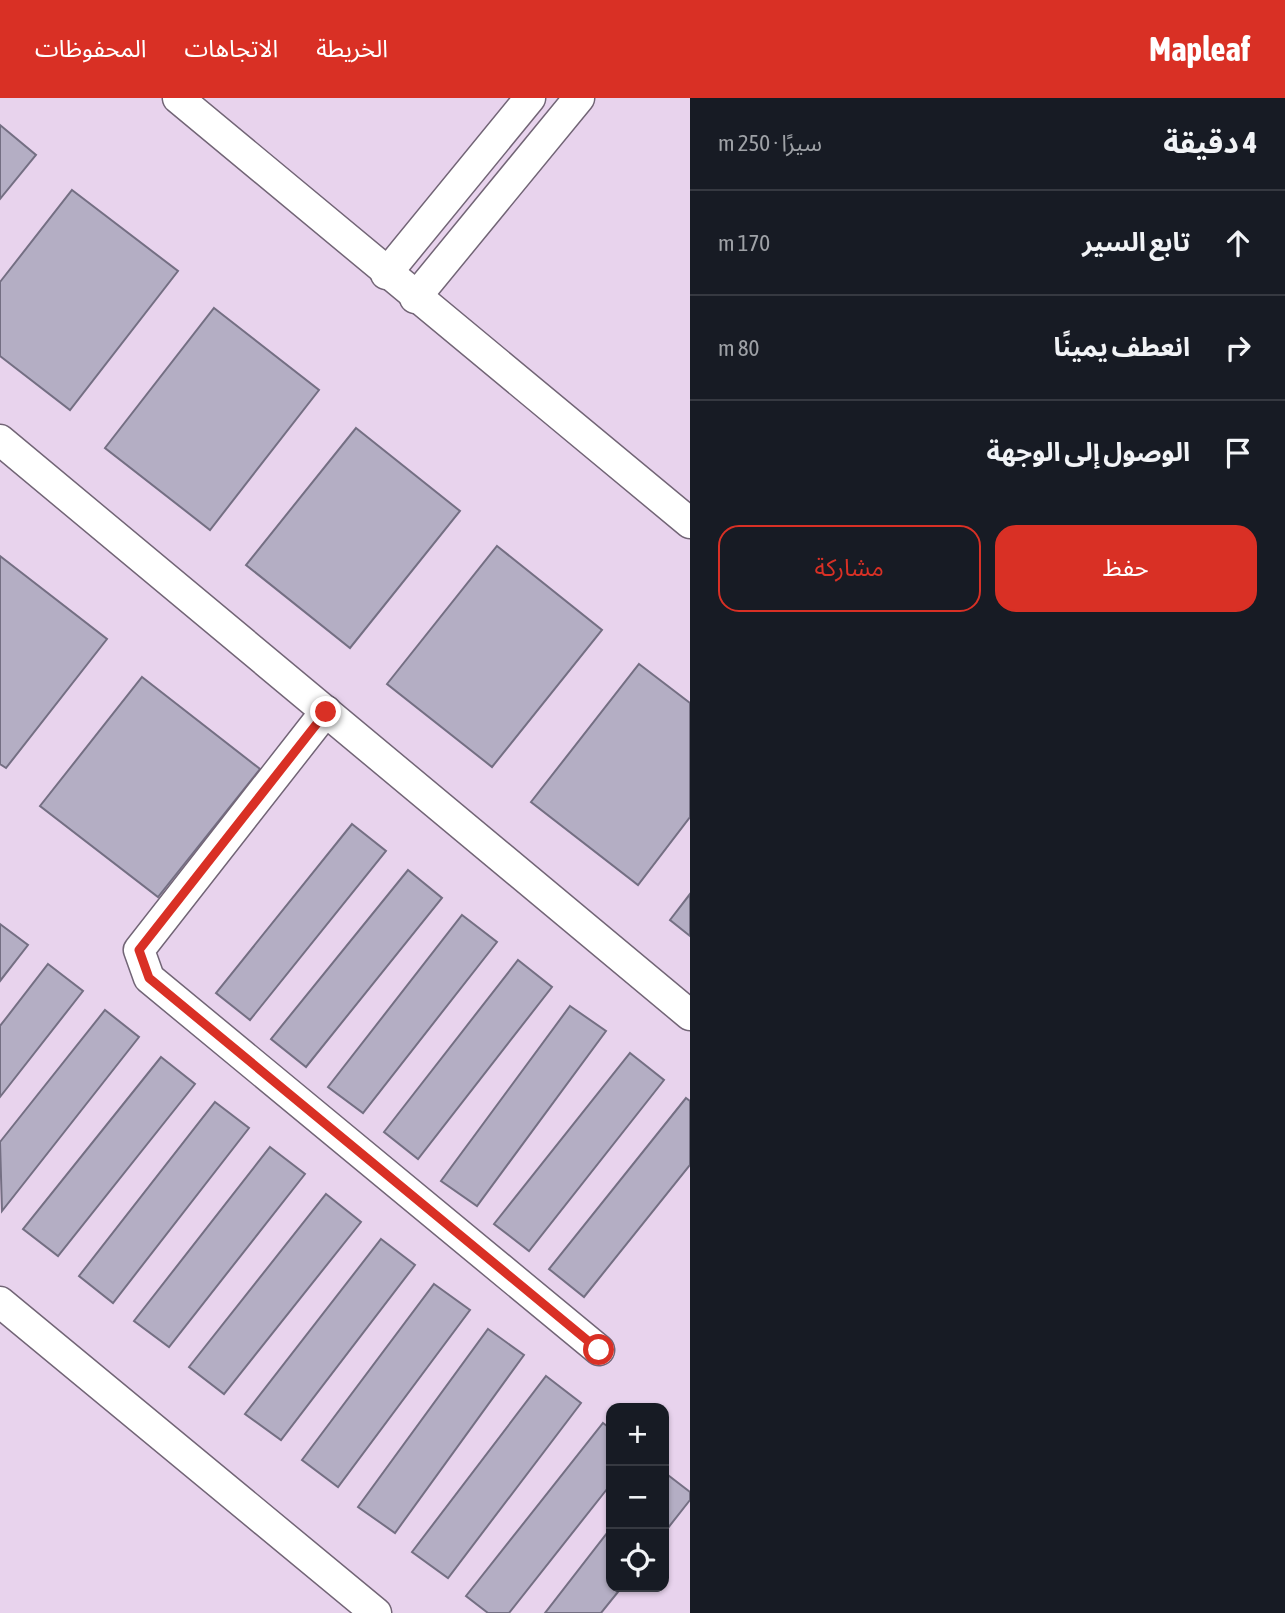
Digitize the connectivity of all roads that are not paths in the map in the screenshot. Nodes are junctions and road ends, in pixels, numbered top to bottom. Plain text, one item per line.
1 (178, 98) edge
2 (530, 98) edge
3 (579, 98) edge
4 (386, 274) junction
5 (415, 298) junction
6 (0, 440) edge
7 (690, 523) edge
8 (326, 712) junction
9 (690, 1015) edge
10 (0, 1302) edge
11 (599, 1350) dead end
12 (376, 1613) edge

1 - 4 street
2 - 4 street
3 - 5 street
4 - 5 street
5 - 7 street
6 - 8 street
8 - 9 street
8 - 11 street
10 - 12 street

